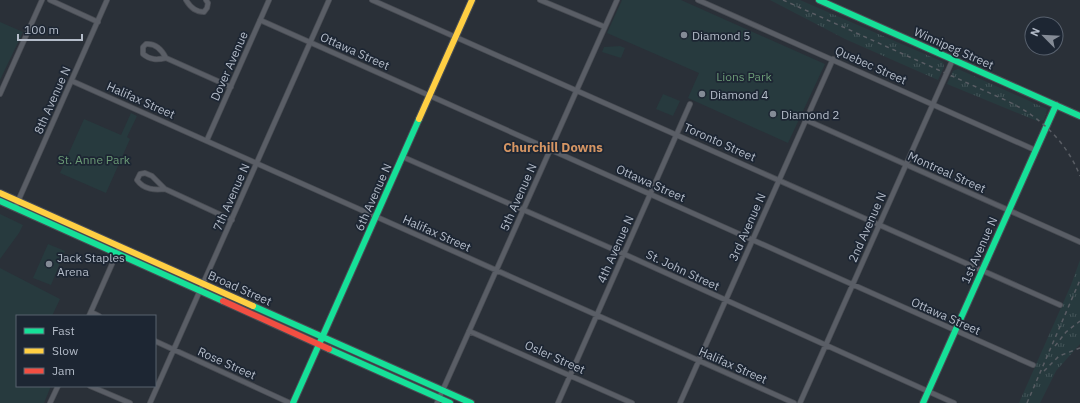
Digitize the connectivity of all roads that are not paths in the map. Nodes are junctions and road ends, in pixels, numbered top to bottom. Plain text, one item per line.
1 (42, 0) edge
2 (50, 0) edge
3 (107, 0) edge
4 (186, 0) edge
5 (206, 0) edge
6 (269, 0) edge
7 (329, 0) edge
8 (372, 0) edge
9 (472, 0) edge
10 (540, 0) edge
11 (617, 0) edge
12 (698, 0) edge
13 (819, 0) edge
14 (260, 20) junction
15 (98, 22) junction
16 (605, 27) junction
17 (456, 36) junction
18 (310, 43) junction
19 (166, 58) junction
20 (833, 59) junction
21 (953, 59) junction
22 (72, 81) junction
23 (231, 87) junction
24 (577, 90) junction
25 (0, 94) edge
26 (430, 96) junction
27 (690, 104) dead end
28 (933, 104) junction
29 (1056, 105) junction
30 (1080, 116) edge
31 (806, 120) junction
32 (677, 134) junction
33 (207, 140) junction
34 (550, 149) junction
35 (1035, 150) junction
36 (402, 157) junction
37 (257, 163) junction
38 (906, 165) junction
39 (779, 180) junction
40 (165, 189) junction
41 (0, 193) edge
42 (651, 194) junction
43 (18, 201) junction
44 (0, 202) edge
45 (15, 208) junction
46 (523, 210) junction
47 (1009, 210) junction
48 (376, 217) junction
49 (232, 220) junction
50 (879, 225) junction
51 (752, 241) junction
52 (1080, 242) edge
53 (120, 246) junction
54 (117, 254) junction
55 (624, 254) junction
56 (982, 270) junction
57 (496, 271) junction
58 (203, 284) junction
59 (852, 285) junction
60 (200, 291) junction
61 (726, 301) junction
62 (1060, 305) dead end
63 (90, 314) edge
64 (597, 315) junction
65 (955, 330) junction
66 (469, 331) junction
67 (323, 337) junction
68 (156, 341) edge
69 (319, 344) junction
70 (826, 344) junction
71 (174, 350) junction
72 (699, 361) junction
73 (1033, 365) dead end
74 (570, 375) junction
75 (58, 387) edge
76 (92, 387) edge
77 (442, 390) junction
78 (928, 391) junction
79 (438, 401) edge
80 (50, 403) edge
81 (130, 403) edge
82 (150, 403) edge
83 (292, 403) edge
84 (450, 403) edge
85 (471, 403) edge
86 (558, 403) edge
87 (632, 403) edge
88 (680, 403) edge
89 (794, 403) edge
90 (800, 403) edge
91 (923, 403) edge
92 (954, 403) edge

1 - 25 street
2 - 15 street
3 - 15 street, 8th Avenue N
4 - 5 street
6 - 14 street, Dover Avenue
7 - 18 street, 7th Avenue N
8 - 17 street, Toronto Street
9 - 17 main road, 6th Avenue N
10 - 16 street
11 - 16 street, 5th Avenue N
12 - 20 street, Quebec Street
13 - 21 main road, Winnipeg Street
14 - 18 street, Ottawa Street
14 - 23 street, Dover Avenue
15 - 22 street, 8th Avenue N
16 - 24 street, 5th Avenue N
17 - 24 street, Toronto Street
17 - 26 main road, 6th Avenue N
18 - 26 street, Ottawa Street
18 - 37 street, 7th Avenue N
19 - 19 street
19 - 23 street
20 - 28 street, Quebec Street
20 - 31 street, 3rd Avenue N
21 - 28 street, 2nd Avenue N
21 - 29 main road, Winnipeg Street
22 - 33 street, Halifax Street
22 - 43 street, 8th Avenue N
23 - 33 street, Dover Avenue
24 - 32 street, Toronto Street
24 - 34 street, 5th Avenue N
26 - 34 street, Ottawa Street
26 - 36 main road, 6th Avenue N
27 - 32 street, 4th Avenue N
28 - 35 street, Quebec Street
28 - 38 street, 2nd Avenue N
29 - 30 main road, Winnipeg Street
29 - 35 main road, 1st Avenue N
31 - 38 street, Montreal Street
31 - 39 street, 3rd Avenue N
32 - 39 street, Toronto Street
32 - 42 street, 4th Avenue N
33 - 37 street, Halifax Street
34 - 42 street, Ottawa Street
34 - 46 street, 5th Avenue N
35 - 47 main road, 1st Avenue N
36 - 46 street, St. John Street
36 - 48 main road, 6th Avenue N
37 - 48 street, Halifax Street
37 - 49 street, 7th Avenue N
38 - 47 street, Montreal Street
38 - 50 street, 2nd Avenue N
39 - 50 street, Toronto Street
39 - 51 street, 3rd Avenue N
40 - 40 street
40 - 49 street
41 - 43 main road, Broad Street
42 - 51 street, Ottawa Street
42 - 55 street, 4th Avenue N
43 - 45 street, 8th Avenue N
43 - 53 main road, Broad Street
44 - 45 main road, Broad Street
45 - 54 main road, Broad Street
46 - 55 street, St. John Street
46 - 57 street, 5th Avenue N
47 - 52 street, Montreal Street
47 - 56 main road, 1st Avenue N
48 - 57 street, Halifax Street
48 - 67 main road, 6th Avenue N
49 - 58 street, 7th Avenue N
50 - 56 street, Toronto Street
50 - 59 street, 2nd Avenue N
51 - 59 street, Ottawa Street
51 - 61 street, 3rd Avenue N
53 - 54 street
53 - 58 main road, Broad Street
54 - 60 main road, Broad Street
54 - 63 street
55 - 61 street, St. John Street
55 - 64 street, 4th Avenue N
56 - 62 street, Toronto Street
56 - 65 main road, 1st Avenue N
57 - 64 street, Halifax Street
57 - 66 street, 5th Avenue N
58 - 60 street, 7th Avenue N
58 - 67 main road, Broad Street
59 - 65 street, Ottawa Street
59 - 70 street, 2nd Avenue N
60 - 69 main road, Broad Street
60 - 71 street, 7th Avenue N
61 - 70 street, St. John Street
61 - 72 street, 3rd Avenue N
64 - 72 street, Halifax Street
64 - 74 street, 4th Avenue N
65 - 73 street, Ottawa Street
65 - 78 main road, 1st Avenue N
66 - 74 street, Osler Street
66 - 77 street, 5th Avenue N
67 - 69 main road, 6th Avenue N
67 - 77 main road, Broad Street
68 - 71 street, Rose Street
69 - 79 main road, Broad Street
69 - 83 main road, 6th Avenue N
70 - 78 street, St. John Street
70 - 90 street, 2nd Avenue N
71 - 82 street, 7th Avenue N
71 - 83 street, Rose Street
72 - 88 street, 3rd Avenue N
72 - 89 street, Halifax Street
74 - 86 street, 4th Avenue N
74 - 87 street, Osler Street
75 - 80 street
76 - 81 street
77 - 79 street, 5th Avenue N
77 - 85 main road, Broad Street
78 - 91 main road, 1st Avenue N
78 - 92 street, St. John Street
79 - 84 main road, Broad Street

